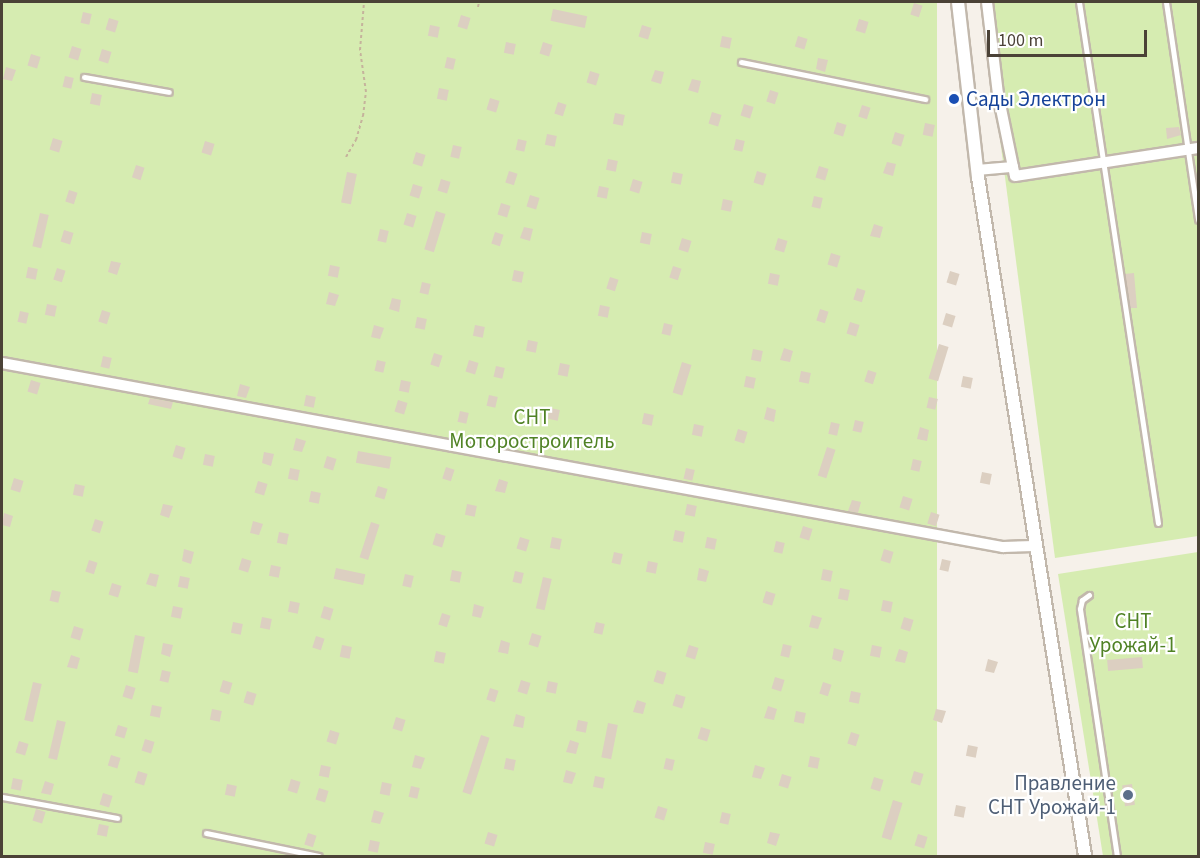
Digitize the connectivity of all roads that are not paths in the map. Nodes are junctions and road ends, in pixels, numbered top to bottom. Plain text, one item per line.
1 (958, 2) edge
2 (987, 2) edge
3 (1079, 2) edge
4 (1166, 2) edge
5 (741, 62) dead end
6 (84, 77) dead end
7 (169, 92) dead end
8 (925, 99) dead end
9 (1193, 149) edge
10 (1103, 162) junction
11 (1013, 167) junction
12 (977, 170) junction
13 (1198, 220) edge
14 (2, 363) edge
15 (1158, 524) dead end
16 (1034, 546) junction
17 (1089, 595) dead end
18 (2, 797) edge
19 (117, 818) dead end
20 (206, 833) dead end
21 (319, 856) edge
22 (1085, 856) edge
23 (1117, 856) edge

1 - 12 street
2 - 11 street
3 - 10 lane
4 - 9 lane
5 - 8 lane
6 - 7 lane
9 - 10 street
9 - 13 lane
10 - 11 street
10 - 15 lane
11 - 12 street
12 - 16 street
14 - 16 street
16 - 22 street
17 - 23 lane
18 - 19 lane
20 - 21 lane

